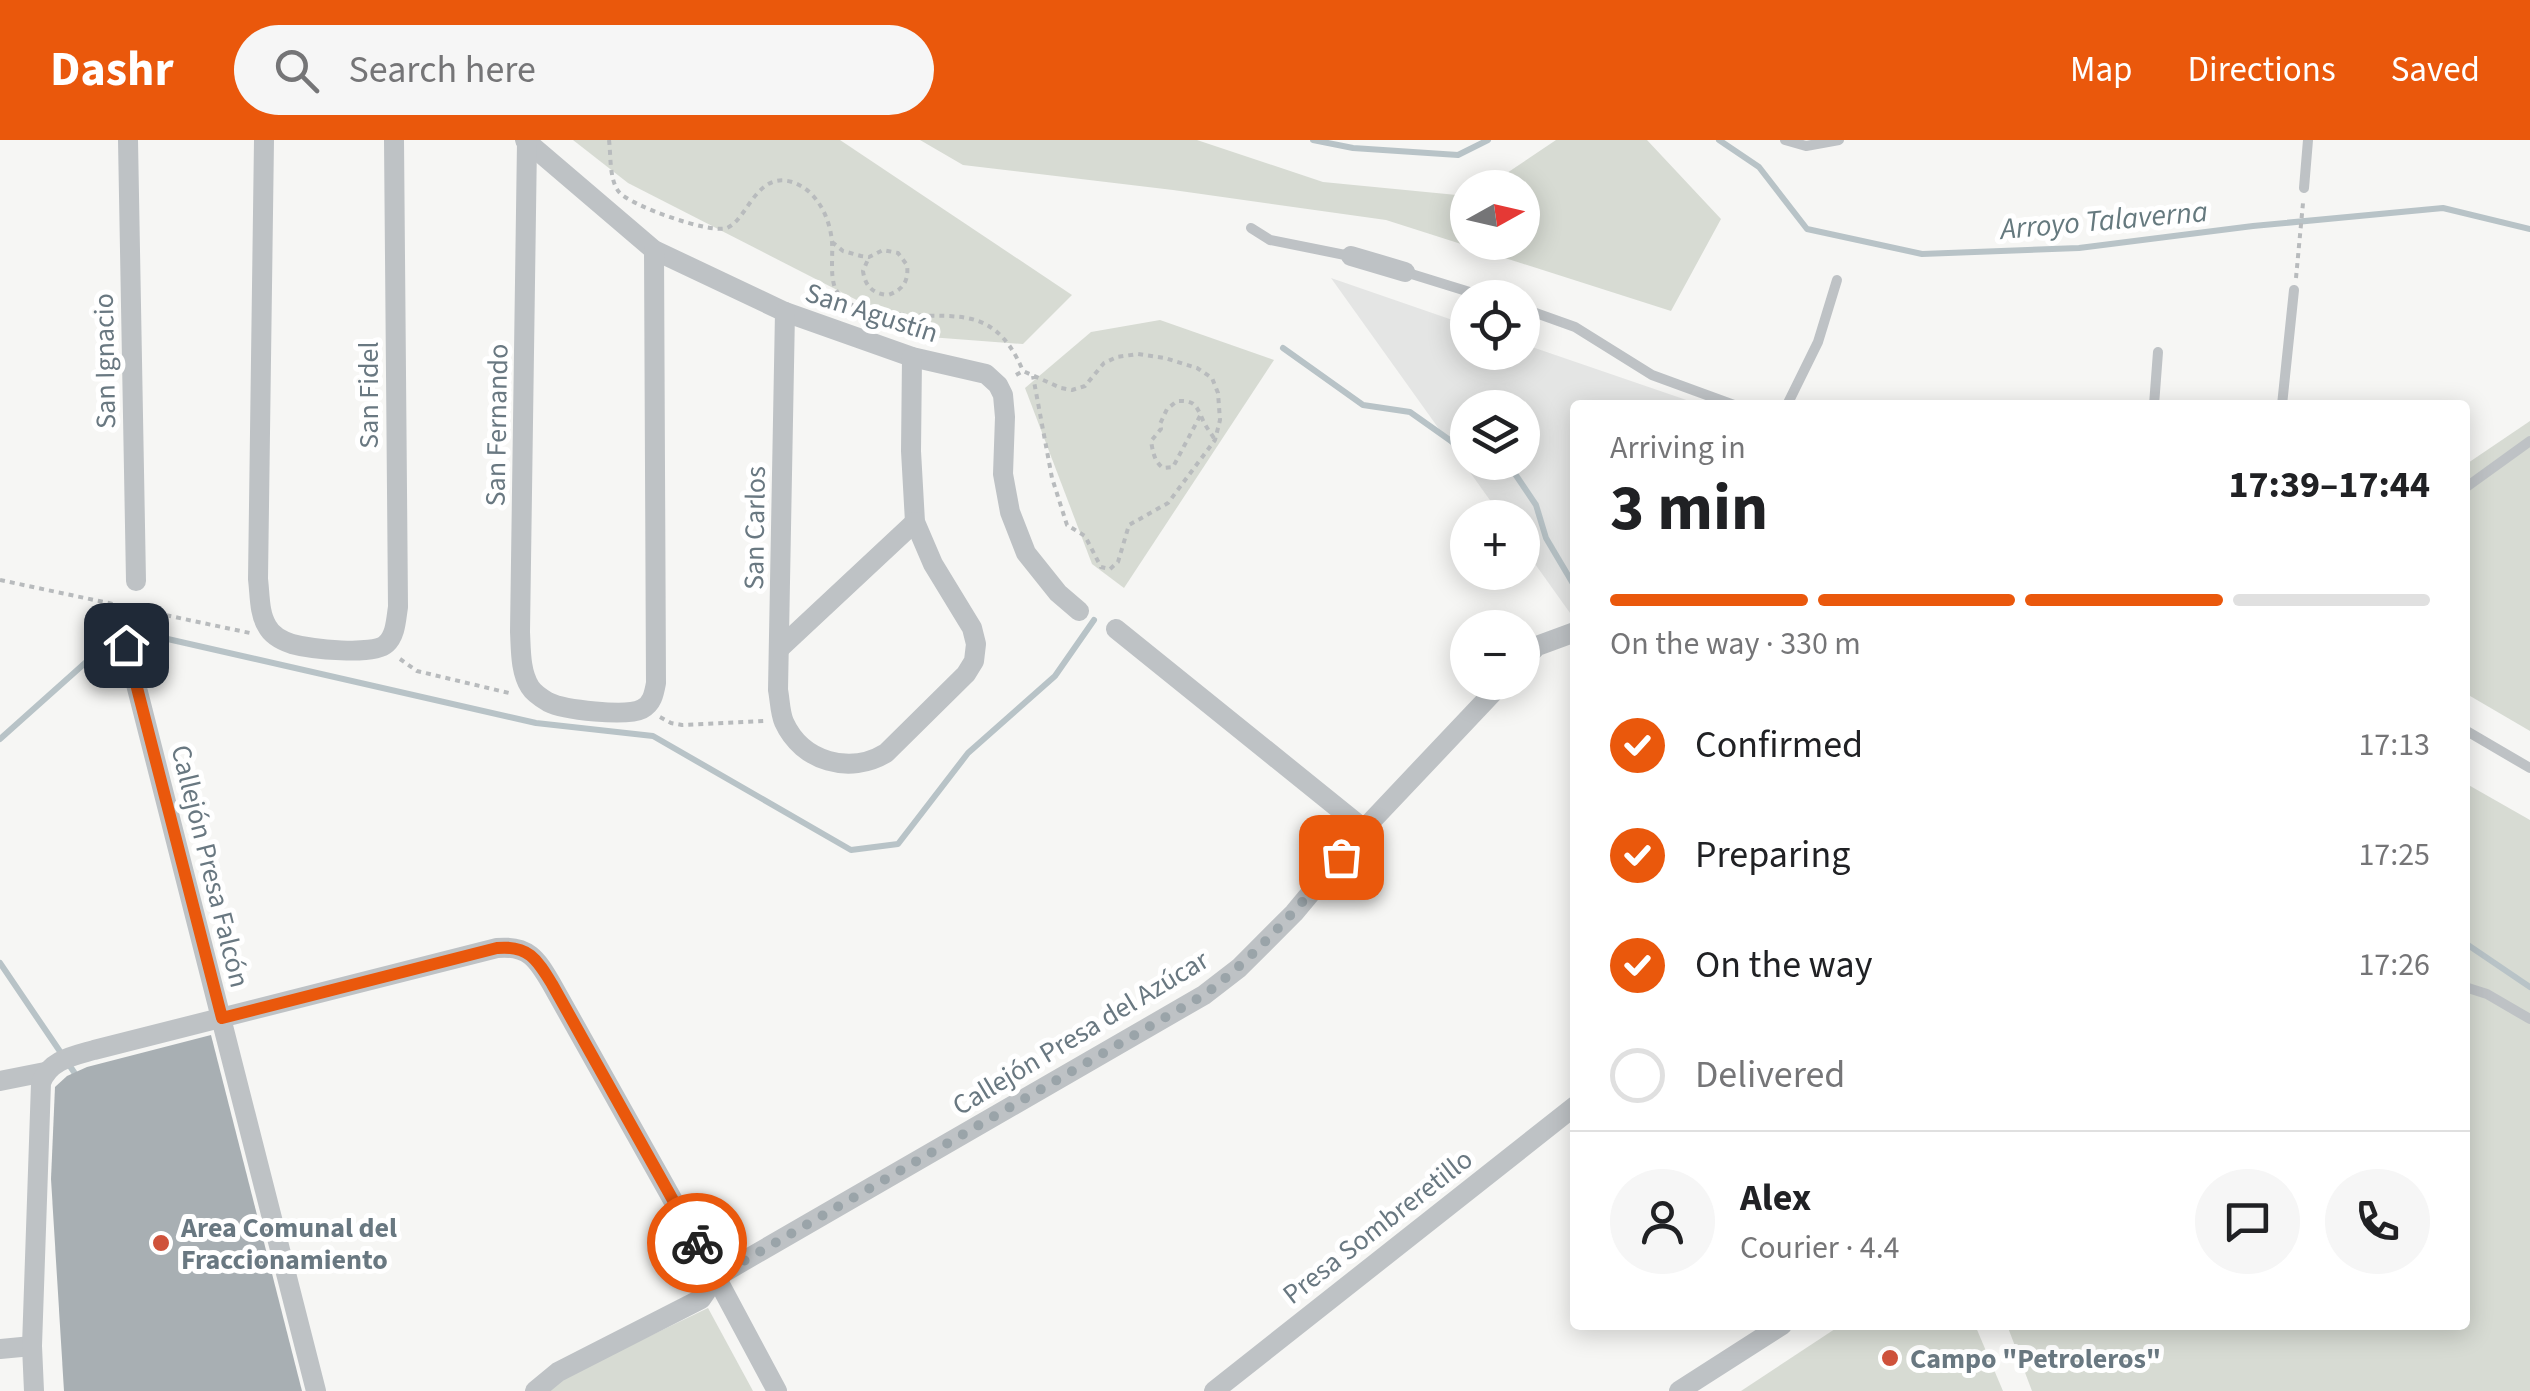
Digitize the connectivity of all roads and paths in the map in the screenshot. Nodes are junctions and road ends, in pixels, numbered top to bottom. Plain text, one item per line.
1 (128, 140) edge
2 (264, 140) edge
3 (394, 140) edge
4 (609, 140) edge
5 (1785, 140) edge
6 (1839, 140) edge
7 (2308, 140) edge
8 (526, 141) edge
9 (2304, 188) dead end
10 (2304, 202) dead end
11 (1251, 228) dead end
12 (832, 242) junction
13 (654, 250) junction
14 (1352, 256) joint
15 (869, 257) junction
16 (2298, 258) dead end
17 (1406, 272) joint
18 (1838, 280) dead end
19 (1450, 286) edge
20 (2294, 290) dead end
21 (785, 312) junction
22 (1540, 315) edge
23 (2158, 352) dead end
24 (912, 357) junction
25 (1024, 371) junction
26 (1034, 376) junction
27 (998, 385) junction
28 (1720, 400) edge
29 (1789, 400) edge
30 (2154, 400) edge
31 (2283, 400) edge
32 (1200, 416) junction
33 (1215, 440) junction
34 (2530, 440) edge
35 (2470, 484) edge
36 (914, 522) junction
37 (0, 580) edge
38 (136, 582) dead end
39 (1079, 612) dead end
40 (1116, 629) dead end
41 (274, 634) junction
42 (1570, 634) edge
43 (126, 645) dead end
44 (1540, 645) edge
45 (384, 647) junction
46 (780, 649) junction
47 (1486, 700) edge
48 (546, 701) junction
49 (646, 708) junction
50 (784, 721) junction
51 (2470, 733) edge
52 (2530, 768) edge
53 (1364, 829) junction
54 (2470, 989) edge
55 (222, 1018) junction
56 (2530, 1019) edge
57 (45, 1072) junction
58 (0, 1082) edge
59 (1570, 1110) edge
60 (716, 1277) junction
61 (1774, 1330) edge
62 (32, 1346) junction
63 (0, 1349) edge
64 (34, 1391) edge
65 (316, 1391) edge
66 (536, 1391) edge
67 (776, 1391) edge
68 (1214, 1391) edge
69 (1679, 1391) edge

1 - 38 street, San Ignacio
2 - 41 street
3 - 45 street, San Fidel
4 - 12 path
5 - 6 lane
7 - 9 lane
8 - 13 street, San Agustín
8 - 48 street, San Fernando
10 - 16 path
11 - 14 lane
12 - 15 path
12 - 25 path
13 - 21 street, San Agustín
13 - 49 street
14 - 17 street
15 - 15 path
17 - 19 lane
18 - 29 lane
20 - 31 lane
21 - 24 street, San Agustín
21 - 46 street, San Carlos
22 - 28 lane
23 - 30 lane
24 - 27 street, San Agustín
24 - 36 street
25 - 26 path
25 - 27 path
26 - 33 path
26 - 33 path
27 - 39 street
32 - 32 path
32 - 33 path
34 - 35 lane
36 - 46 street
36 - 50 street, San Carlos
37 - 41 path
40 - 53 street
41 - 45 street
42 - 44 street
43 - 55 street, Callejón Presa Falcón
45 - 48 path
46 - 50 street, San Carlos
47 - 53 street, Callejón Presa del Azúcar
48 - 49 street
49 - 50 path
51 - 52 lane
53 - 60 street, Callejón Presa del Azúcar
54 - 56 lane
55 - 57 street
55 - 60 street
55 - 65 street, Callejón Presa Falcón
57 - 58 street
57 - 62 street
59 - 68 street, Presa Sombreretillo
60 - 66 street
60 - 67 street
61 - 69 street
62 - 63 street
62 - 64 street

